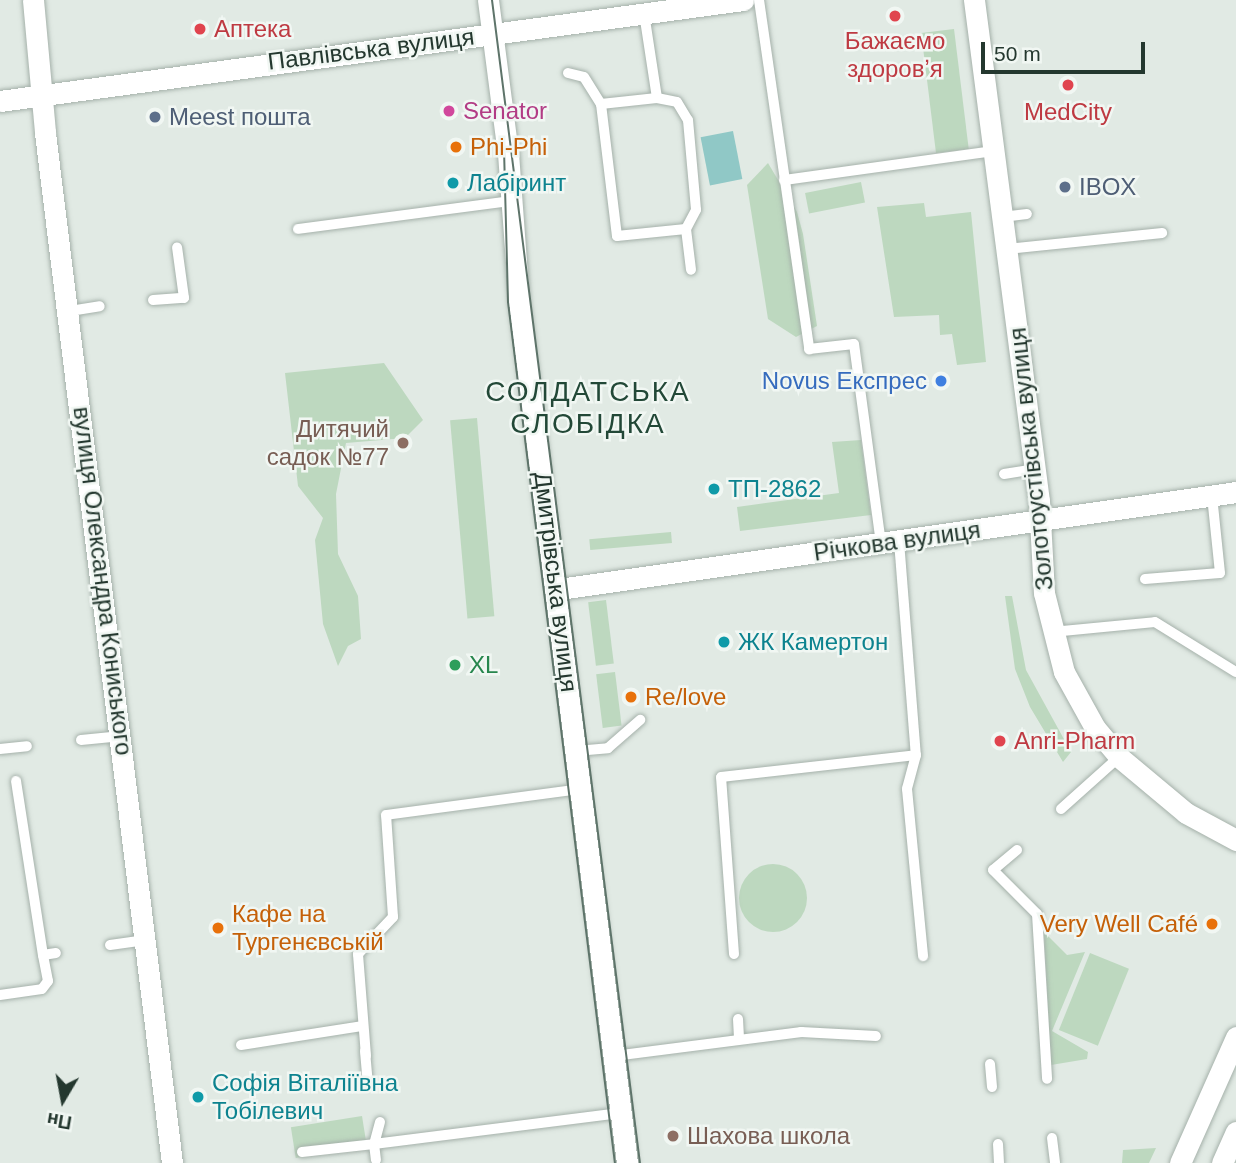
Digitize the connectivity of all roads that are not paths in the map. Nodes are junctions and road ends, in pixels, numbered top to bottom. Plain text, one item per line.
1 (33, 0) edge
2 (488, 0) edge
3 (743, 0) edge
4 (759, 0) edge
5 (974, 0) edge
6 (643, 13) junction
7 (493, 34) junction
8 (568, 73) dead end
9 (43, 94) junction
10 (657, 97) junction
11 (0, 101) edge
12 (601, 104) junction
13 (994, 151) junction
14 (784, 180) junction
15 (512, 201) junction
16 (1027, 214) dead end
17 (1002, 217) junction
18 (298, 229) dead end
19 (686, 229) junction
20 (1162, 233) dead end
21 (177, 247) dead end
22 (1006, 249) junction
23 (691, 270) dead end
24 (153, 300) dead end
25 (100, 306) dead end
26 (70, 311) junction
27 (1035, 469) junction
28 (1004, 474) dead end
29 (1236, 492) edge
30 (1212, 496) junction
31 (1041, 522) junction
32 (890, 542) junction
33 (1145, 579) dead end
34 (559, 589) junction
35 (1052, 632) junction
36 (1236, 672) edge
37 (640, 720) dead end
38 (122, 736) junction
39 (81, 740) dead end
40 (27, 746) dead end
41 (0, 749) edge
42 (576, 751) junction
43 (916, 755) junction
44 (1119, 757) junction
45 (16, 780) dead end
46 (580, 789) junction
47 (1061, 809) dead end
48 (1236, 841) edge
49 (1017, 850) dead end
50 (146, 940) junction
51 (110, 945) dead end
52 (55, 953) dead end
53 (734, 954) dead end
54 (43, 955) junction
55 (923, 956) dead end
56 (0, 995) edge
57 (738, 1019) dead end
58 (362, 1026) junction
59 (876, 1036) dead end
60 (1236, 1037) edge
61 (739, 1039) junction
62 (241, 1045) dead end
63 (614, 1056) junction
64 (990, 1064) dead end
65 (1047, 1079) dead end
66 (368, 1083) dead end
67 (992, 1087) dead end
68 (620, 1113) junction
69 (380, 1122) dead end
70 (1236, 1132) edge
71 (1052, 1138) dead end
72 (374, 1144) junction
73 (998, 1144) dead end
74 (302, 1153) dead end
75 (376, 1160) dead end
76 (172, 1163) edge
77 (627, 1163) edge
78 (999, 1163) edge
79 (1055, 1163) edge
80 (1180, 1163) edge
81 (1222, 1163) edge

1 - 9 street, вулиця Олександра Кониського
2 - 7 street, Дмитрівська вулиця
3 - 6 street, Павлівська вулиця
4 - 14 lane
5 - 13 street, Золотоустівська вулиця
6 - 7 street, Павлівська вулиця
6 - 10 lane
7 - 9 street, Павлівська вулиця
7 - 15 street, Дмитрівська вулиця
8 - 12 lane
9 - 11 street, Павлівська вулиця
9 - 26 street, вулиця Олександра Кониського
10 - 12 lane
10 - 19 lane
12 - 19 lane
13 - 14 lane
13 - 17 street, Золотоустівська вулиця
14 - 32 lane
15 - 18 lane
15 - 34 street, Дмитрівська вулиця
16 - 17 lane
17 - 22 street, Золотоустівська вулиця
19 - 23 lane
20 - 22 lane
21 - 24 lane
22 - 27 street, Золотоустівська вулиця
25 - 26 lane
26 - 38 street, вулиця Олександра Кониського
27 - 28 lane
27 - 31 street, Золотоустівська вулиця
29 - 30 street, Річкова вулиця
30 - 31 street, Річкова вулиця
30 - 33 lane
31 - 32 street, Річкова вулиця
31 - 35 street, Золотоустівська вулиця
32 - 34 street, Річкова вулиця
32 - 43 lane
34 - 42 street, Дмитрівська вулиця
35 - 36 lane
35 - 44 street, Золотоустівська вулиця
37 - 42 lane
38 - 39 lane
38 - 50 street, вулиця Олександра Кониського
40 - 41 lane
42 - 46 street, Дмитрівська вулиця
43 - 53 lane
43 - 55 lane
44 - 47 lane
44 - 48 street, Золотоустівська вулиця
45 - 54 lane
46 - 58 lane
46 - 63 street, Дмитрівська вулиця
49 - 65 lane
50 - 51 lane
50 - 76 street, вулиця Олександра Кониського
52 - 54 lane
54 - 56 lane
57 - 61 lane
58 - 62 lane
58 - 66 lane
59 - 61 lane
60 - 80 street
61 - 63 lane
63 - 68 street, Дмитрівська вулиця
64 - 67 lane
68 - 72 lane
68 - 77 street, Дмитрівська вулиця
69 - 72 lane
70 - 81 street
71 - 79 lane
72 - 74 lane
72 - 75 lane
73 - 78 lane

